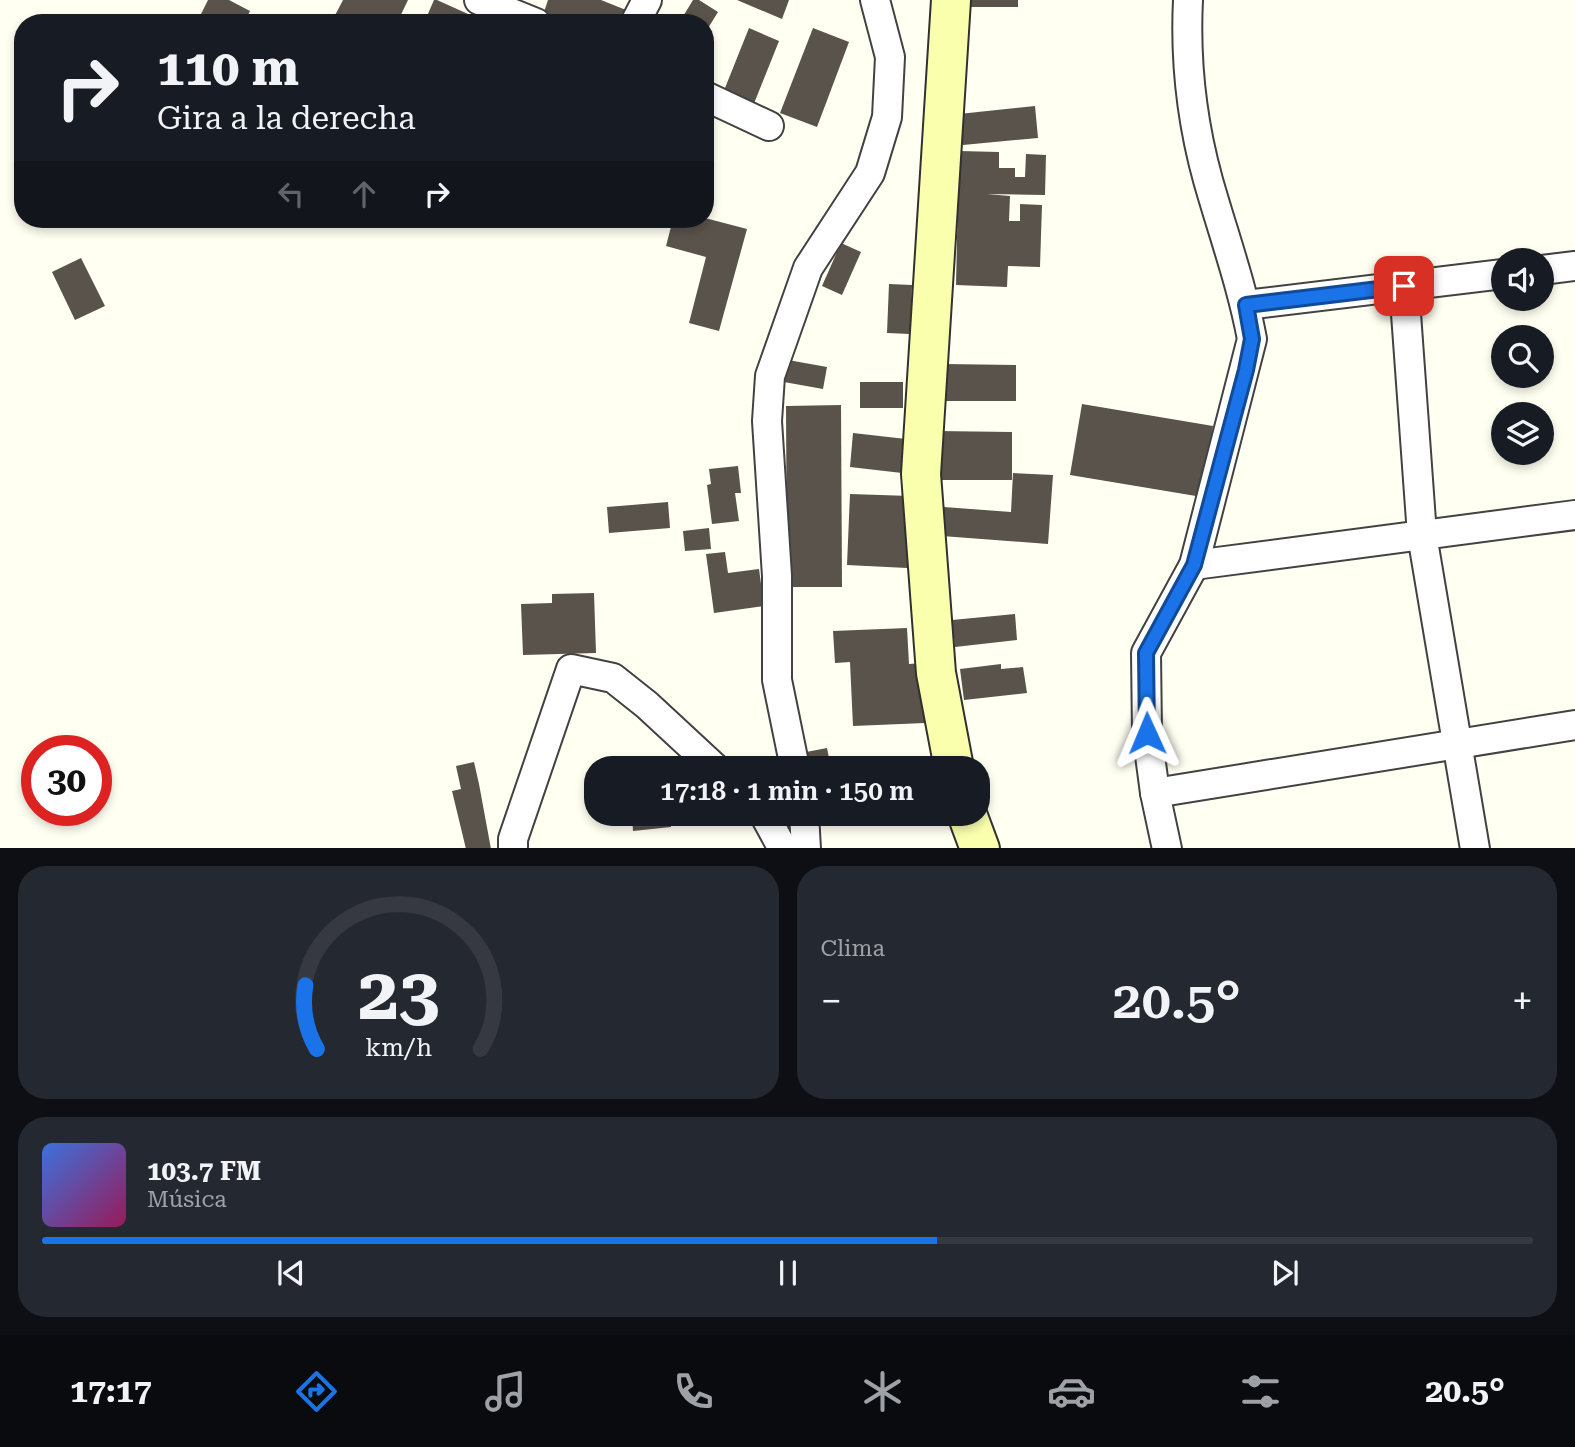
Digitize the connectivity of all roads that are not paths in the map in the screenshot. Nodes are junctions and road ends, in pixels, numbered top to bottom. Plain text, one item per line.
1 (479, 0) edge
2 (875, 0) edge
3 (951, 0) edge
4 (1188, 0) edge
5 (514, 14) edge
6 (714, 100) edge
7 (769, 126) dead end
8 (1575, 266) edge
9 (1554, 269) edge
10 (1491, 275) edge
11 (1404, 286) junction
12 (1246, 305) junction
13 (1575, 515) edge
14 (1422, 535) junction
15 (1194, 565) junction
16 (1575, 725) edge
17 (1458, 744) junction
18 (702, 756) edge
19 (792, 756) edge
20 (952, 756) edge
21 (1155, 793) junction
22 (771, 826) edge
23 (805, 826) edge
24 (971, 826) edge
25 (513, 848) edge
26 (782, 848) edge
27 (806, 848) edge
28 (980, 848) edge
29 (1167, 848) edge
30 (1475, 848) edge

1 - 5 street
2 - 19 street
3 - 20 street
4 - 12 street
6 - 7 street
8 - 9 street
10 - 11 street
11 - 12 street
11 - 14 street
12 - 15 street
13 - 14 street
14 - 15 street
14 - 17 street
15 - 21 street
16 - 17 street
17 - 21 street
17 - 30 street
18 - 25 street
21 - 29 street
22 - 26 street
23 - 27 street
24 - 28 street

